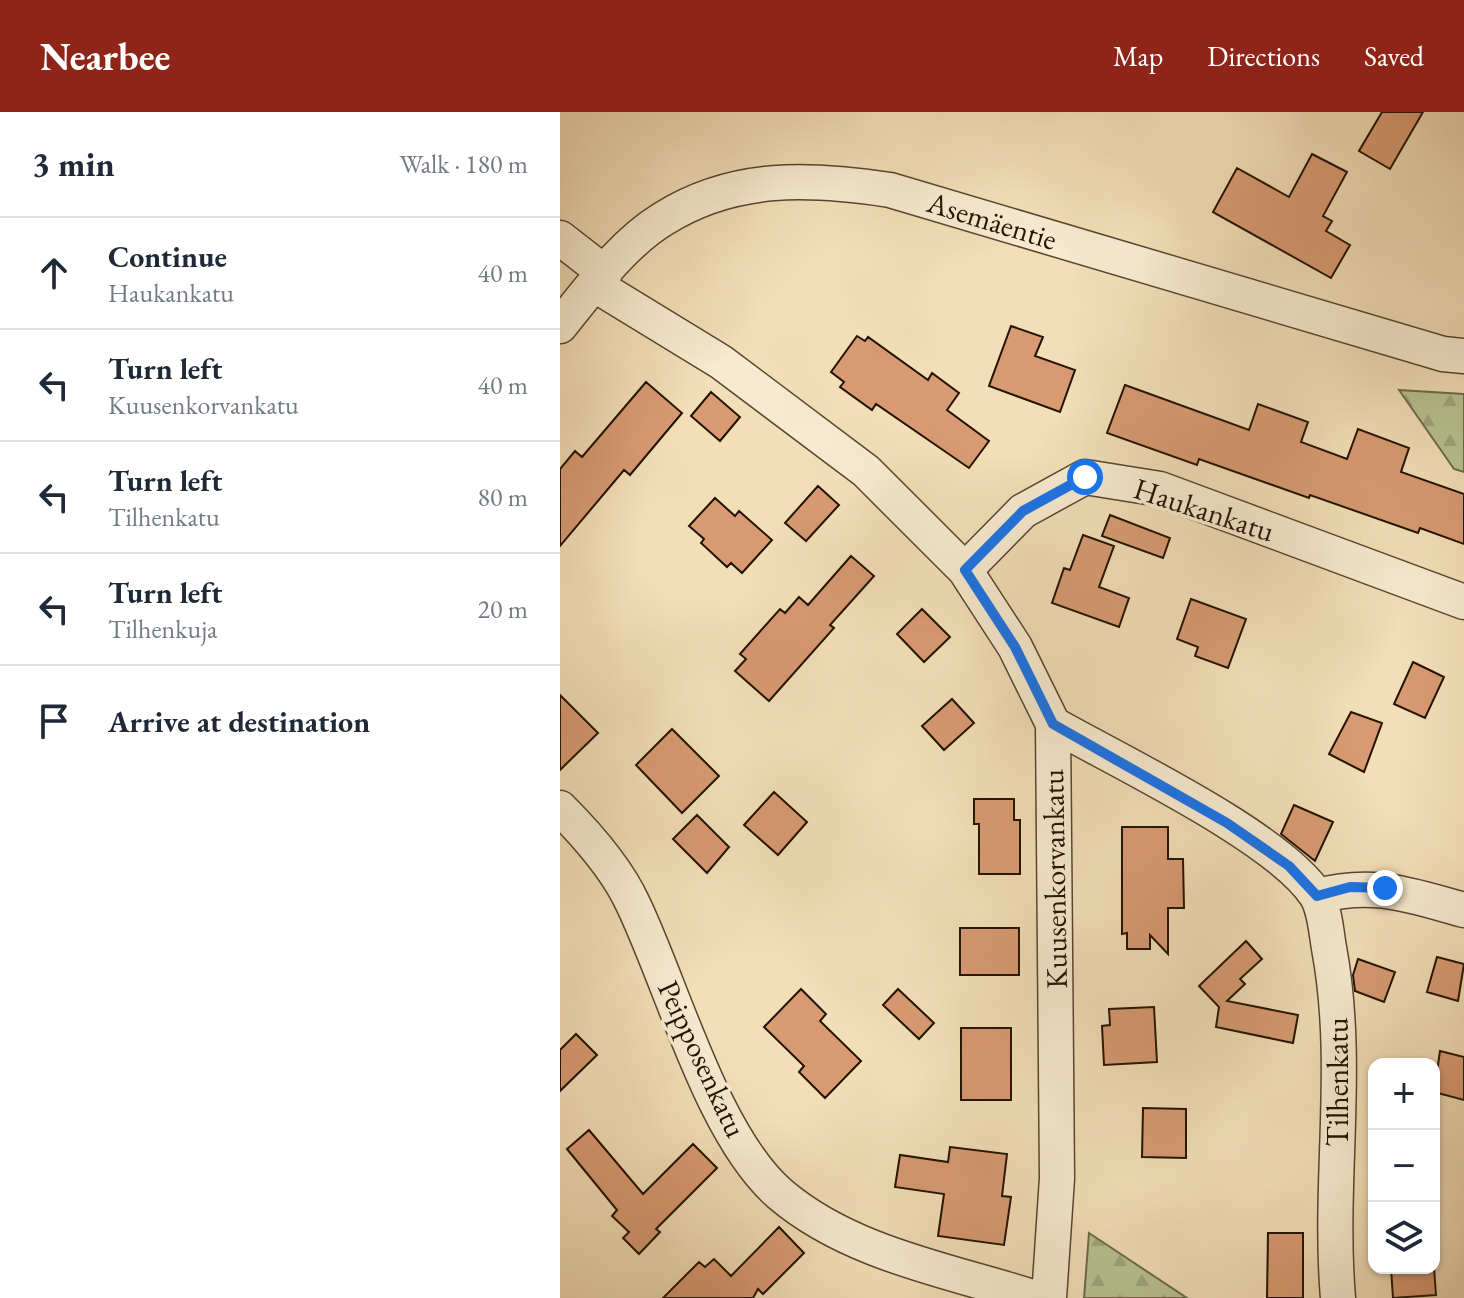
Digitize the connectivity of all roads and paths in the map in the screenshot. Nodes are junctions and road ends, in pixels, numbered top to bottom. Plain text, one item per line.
1 (560, 238) edge
2 (600, 279) junction
3 (560, 326) edge
4 (1464, 356) edge
5 (965, 570) junction
6 (1464, 602) edge
7 (1053, 724) junction
8 (560, 808) edge
9 (1317, 896) junction
10 (1464, 910) edge
11 (1036, 1298) edge
12 (1049, 1298) edge
13 (1338, 1298) edge

1 - 2 street, Kuusenkorvankatu
2 - 3 street, Asemäentie
2 - 4 street, Asemäentie
2 - 5 street, Kuusenkorvankatu
5 - 6 street, Haukankatu
5 - 7 street, Kuusenkorvankatu
7 - 9 street
7 - 12 street, Kuusenkorvankatu
8 - 11 street, Peipposenkatu
9 - 10 street
9 - 13 street, Tilhenkatu

